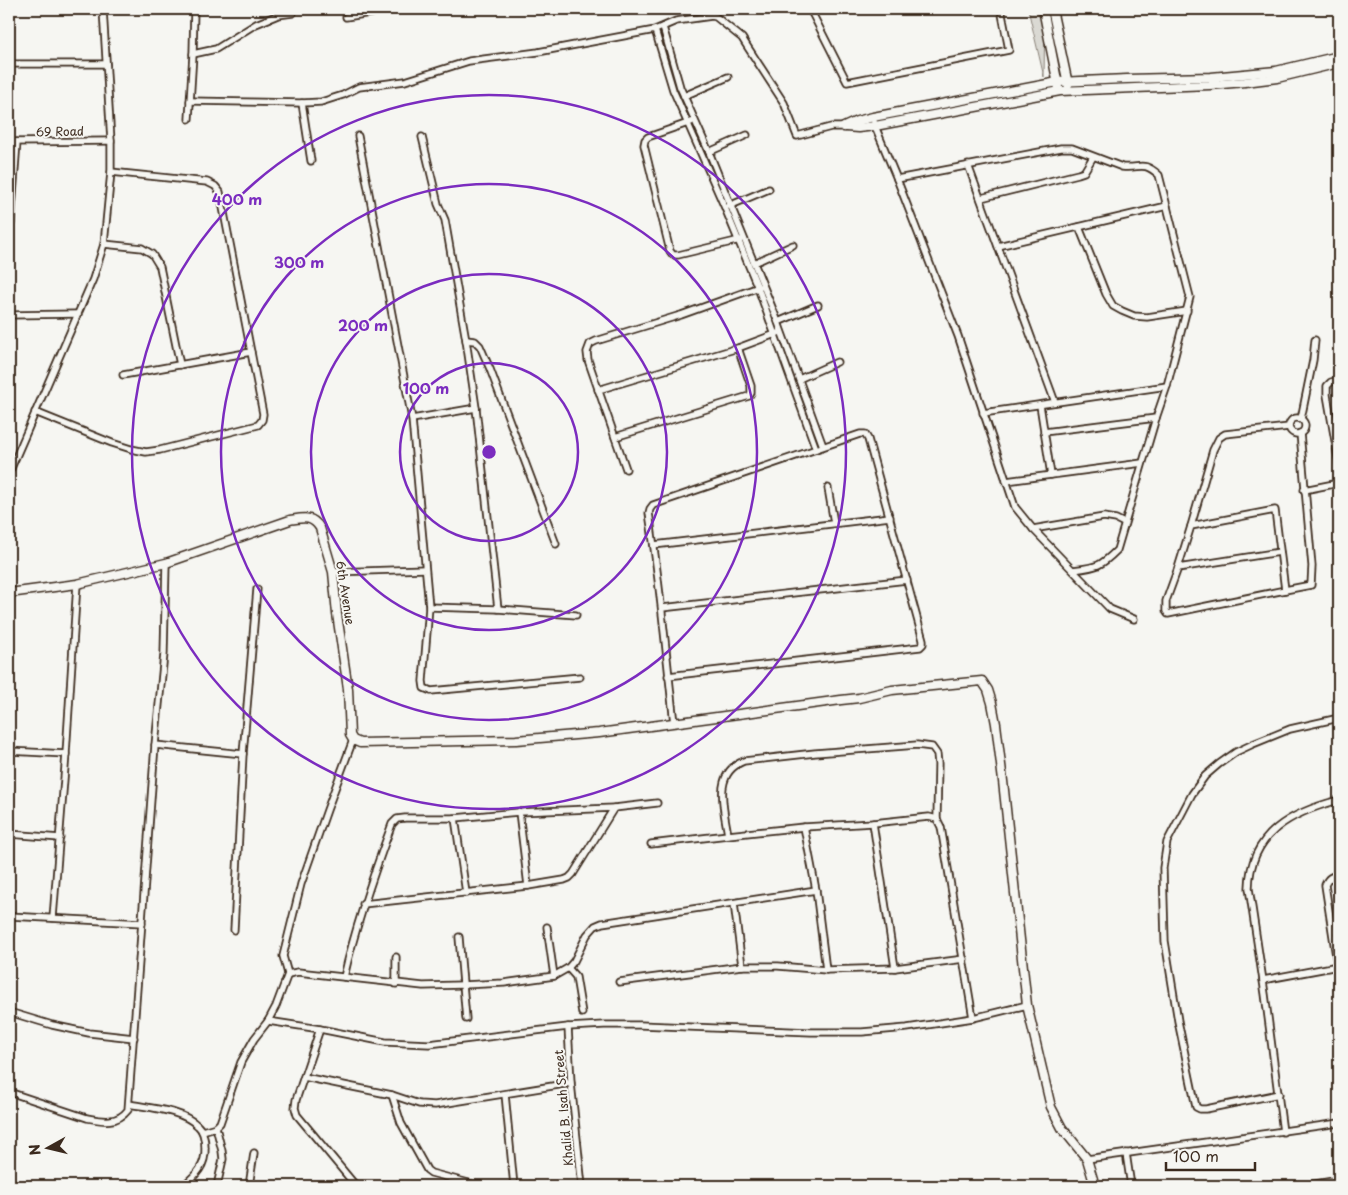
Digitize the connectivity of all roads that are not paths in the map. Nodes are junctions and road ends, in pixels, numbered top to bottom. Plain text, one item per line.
1 (103, 9) edge
2 (194, 9) edge
3 (394, 9) edge
4 (810, 9) edge
5 (1001, 9) edge
6 (1043, 9) edge
7 (1052, 9) edge
8 (292, 13) dead end
9 (346, 17) dead end
10 (664, 27) junction
11 (656, 30) junction
12 (193, 54) junction
13 (1339, 56) edge
14 (1339, 63) edge
15 (9, 64) edge
16 (106, 64) junction
17 (728, 77) dead end
18 (1068, 81) junction
19 (1058, 82) junction
20 (1070, 91) junction
21 (1060, 92) junction
22 (684, 96) junction
23 (190, 101) junction
24 (302, 103) junction
25 (873, 117) junction
26 (189, 119) dead end
27 (694, 120) junction
28 (687, 123) junction
29 (875, 126) junction
30 (844, 127) junction
31 (747, 135) dead end
32 (358, 136) dead end
33 (422, 137) dead end
34 (111, 141) junction
35 (9, 142) edge
36 (17, 142) junction
37 (709, 152) junction
38 (1093, 157) junction
39 (311, 162) dead end
40 (968, 165) junction
41 (111, 172) junction
42 (898, 179) junction
43 (770, 189) dead end
44 (981, 198) junction
45 (731, 205) junction
46 (1167, 206) junction
47 (725, 208) junction
48 (1079, 227) junction
49 (9, 232) edge
50 (745, 239) junction
51 (738, 240) junction
52 (104, 244) junction
53 (793, 245) dead end
54 (998, 246) junction
55 (754, 263) junction
56 (761, 287) junction
57 (818, 305) dead end
58 (1187, 311) junction
59 (78, 314) junction
60 (9, 315) edge
61 (778, 322) junction
62 (782, 332) junction
63 (775, 334) junction
64 (466, 340) junction
65 (1315, 340) dead end
66 (738, 348) junction
67 (251, 352) junction
68 (837, 362) dead end
69 (180, 365) junction
70 (123, 375) dead end
71 (799, 379) junction
72 (1339, 380) edge
73 (1167, 386) junction
74 (598, 390) junction
75 (1055, 402) junction
76 (1040, 405) junction
77 (476, 408) junction
78 (35, 412) junction
79 (983, 413) junction
80 (1156, 418) junction
81 (412, 419) junction
82 (1301, 419) junction
83 (1289, 427) junction
84 (1044, 432) junction
85 (1300, 433) junction
86 (614, 437) junction
87 (823, 446) junction
88 (816, 449) junction
89 (1142, 463) junction
90 (1339, 464) edge
91 (626, 469) dead end
92 (9, 473) edge
93 (1051, 475) junction
94 (1006, 480) junction
95 (1339, 483) edge
96 (828, 488) dead end
97 (1304, 490) junction
98 (890, 517) junction
99 (1124, 523) junction
100 (834, 524) junction
101 (1191, 526) junction
102 (1034, 529) junction
103 (556, 544) dead end
104 (654, 545) junction
105 (1280, 552) junction
106 (166, 562) junction
107 (1178, 568) junction
108 (425, 569) junction
109 (1074, 570) junction
110 (333, 572) junction
111 (907, 580) junction
112 (77, 584) junction
113 (257, 589) dead end
114 (1285, 590) junction
115 (9, 593) edge
116 (429, 608) junction
117 (662, 608) junction
118 (498, 609) junction
119 (576, 615) dead end
120 (1134, 619) dead end
121 (668, 676) junction
122 (580, 677) dead end
123 (1339, 718) edge
124 (674, 723) junction
125 (353, 740) junction
126 (155, 745) junction
127 (9, 750) edge
128 (66, 754) junction
129 (243, 754) junction
130 (1339, 800) edge
131 (657, 803) dead end
132 (614, 808) junction
133 (519, 812) junction
134 (455, 818) junction
135 (937, 819) junction
136 (873, 823) junction
137 (804, 827) junction
138 (9, 834) edge
139 (728, 834) junction
140 (60, 838) junction
141 (651, 844) dead end
142 (1339, 875) edge
143 (528, 886) junction
144 (816, 890) junction
145 (466, 893) junction
146 (734, 902) junction
147 (363, 904) junction
148 (9, 916) edge
149 (53, 918) junction
150 (142, 923) junction
151 (547, 927) dead end
152 (234, 930) dead end
153 (459, 937) dead end
154 (396, 957) dead end
155 (964, 959) junction
156 (742, 966) junction
157 (1338, 966) junction
158 (568, 968) junction
159 (895, 968) junction
160 (826, 970) junction
161 (288, 974) junction
162 (554, 976) junction
163 (1339, 976) edge
164 (344, 977) junction
165 (1263, 980) junction
166 (619, 982) dead end
167 (396, 984) junction
168 (462, 985) junction
169 (1027, 1005) junction
170 (9, 1012) edge
171 (582, 1013) dead end
172 (973, 1018) junction
173 (466, 1019) dead end
174 (268, 1021) junction
175 (568, 1027) junction
176 (320, 1029) junction
177 (134, 1038) junction
178 (304, 1077) junction
179 (571, 1083) junction
180 (9, 1092) edge
181 (506, 1094) junction
182 (1279, 1094) junction
183 (392, 1095) junction
184 (129, 1104) junction
185 (1339, 1123) edge
186 (216, 1127) junction
187 (202, 1131) junction
188 (1283, 1132) junction
189 (254, 1153) dead end
190 (1126, 1153) junction
191 (1087, 1160) junction
192 (1339, 1180) edge
193 (183, 1186) edge
194 (217, 1186) edge
195 (249, 1186) edge
196 (356, 1186) edge
197 (480, 1186) edge
198 (514, 1186) edge
199 (582, 1186) edge
200 (1096, 1186) edge
201 (1131, 1186) edge
202 (1303, 1186) edge

1 - 16 street
2 - 12 street
3 - 9 street
4 - 5 street
6 - 19 street
7 - 18 street
8 - 12 street
10 - 11 street
10 - 22 street
10 - 30 street
11 - 24 street
11 - 28 street
12 - 23 street
13 - 18 street
14 - 20 street
15 - 16 street
16 - 34 street
17 - 22 street
18 - 19 street
18 - 20 street
19 - 21 street
19 - 25 street
20 - 21 street
21 - 29 street
22 - 27 street
23 - 24 street
23 - 26 street
24 - 39 street
25 - 29 street
25 - 30 street
27 - 28 street
27 - 37 street
28 - 47 street
28 - 51 street
29 - 30 street
29 - 42 street
31 - 37 street
32 - 81 street
33 - 64 street
34 - 36 street, 69 Road
34 - 41 street
35 - 36 street, 69 Road
36 - 49 street
37 - 45 street
38 - 40 street
38 - 44 street
38 - 46 street
40 - 42 street
40 - 44 street
41 - 52 street
41 - 67 street
42 - 79 street
43 - 45 street
44 - 54 street
45 - 47 street
45 - 50 street
46 - 48 street
46 - 58 street
47 - 51 street
48 - 54 street
48 - 58 street
50 - 51 street
50 - 55 street
51 - 56 street
52 - 59 street
52 - 69 street
53 - 55 street
54 - 75 street
55 - 56 street
56 - 61 street
56 - 63 street
56 - 74 street
57 - 61 street
58 - 73 street
59 - 60 street
59 - 78 street
61 - 62 street
62 - 63 street
62 - 71 street
63 - 66 street
63 - 88 street
64 - 77 street
64 - 103 street
65 - 82 street
66 - 74 street
66 - 86 street
67 - 69 street
67 - 78 street
68 - 71 street
69 - 70 street
71 - 87 street
72 - 90 street
73 - 75 street
73 - 80 street
74 - 86 street
75 - 76 street
76 - 79 street
76 - 84 street
77 - 81 street
77 - 118 street
78 - 92 street
79 - 94 street
80 - 84 street
80 - 89 street
81 - 108 street
82 - 83 street
82 - 85 street
83 - 85 street
83 - 101 street
84 - 93 street
85 - 97 street
86 - 91 street
87 - 88 street
87 - 98 street
88 - 104 street
89 - 93 street
89 - 99 street
93 - 94 street
94 - 102 street
95 - 97 street
96 - 100 street
97 - 114 street
98 - 100 street
98 - 111 street
99 - 102 street
99 - 109 street
100 - 104 street
101 - 105 street
101 - 107 street
102 - 109 street
104 - 117 street
105 - 107 street
105 - 114 street
106 - 110 street, 6th Avenue
106 - 112 street, 6th Avenue
106 - 126 street
107 - 114 street
108 - 110 street
108 - 116 street
109 - 120 street
110 - 125 street, 6th Avenue
111 - 117 street
111 - 121 street
112 - 115 street, 6th Avenue
112 - 128 street
113 - 129 street
116 - 118 street
116 - 122 street
117 - 121 street
118 - 119 street
121 - 124 street
123 - 182 street
124 - 125 street
124 - 169 street
125 - 161 street, 6th Avenue
126 - 129 street
126 - 150 street
127 - 128 street
128 - 140 street
129 - 152 street
130 - 165 street
131 - 132 street
132 - 133 street
132 - 143 street
133 - 134 street
133 - 143 street
134 - 145 street
134 - 147 street
135 - 136 street
135 - 139 street
135 - 155 street
136 - 137 street
136 - 159 street
137 - 139 street
137 - 144 street
138 - 140 street
139 - 141 street
140 - 149 street
142 - 157 street
143 - 145 street
144 - 146 street
144 - 160 street
145 - 147 street
146 - 156 street
146 - 158 street
147 - 164 street
148 - 149 street
149 - 150 street
150 - 177 street
151 - 162 street
153 - 168 street
154 - 167 street
155 - 159 street
155 - 172 street
156 - 160 street
156 - 166 street
157 - 163 street
157 - 165 street
158 - 162 street
158 - 171 street
159 - 160 street
161 - 164 street
161 - 174 street
162 - 168 street
164 - 167 street
165 - 182 street
167 - 168 street
168 - 173 street
169 - 172 street
169 - 191 street
170 - 177 street
172 - 175 street
174 - 176 street
174 - 186 street
175 - 176 street
175 - 179 street, Khalid B. Isah Street
176 - 178 street
177 - 184 street
178 - 183 street
178 - 196 street
179 - 181 street
179 - 199 street, Khalid B. Isah Street
180 - 184 street
181 - 183 street
181 - 198 street
182 - 188 street
183 - 197 street
184 - 187 street
185 - 188 street
186 - 187 street
186 - 194 street
187 - 193 street
188 - 190 street
189 - 195 street
190 - 191 street
190 - 201 street
191 - 200 street
192 - 202 street

